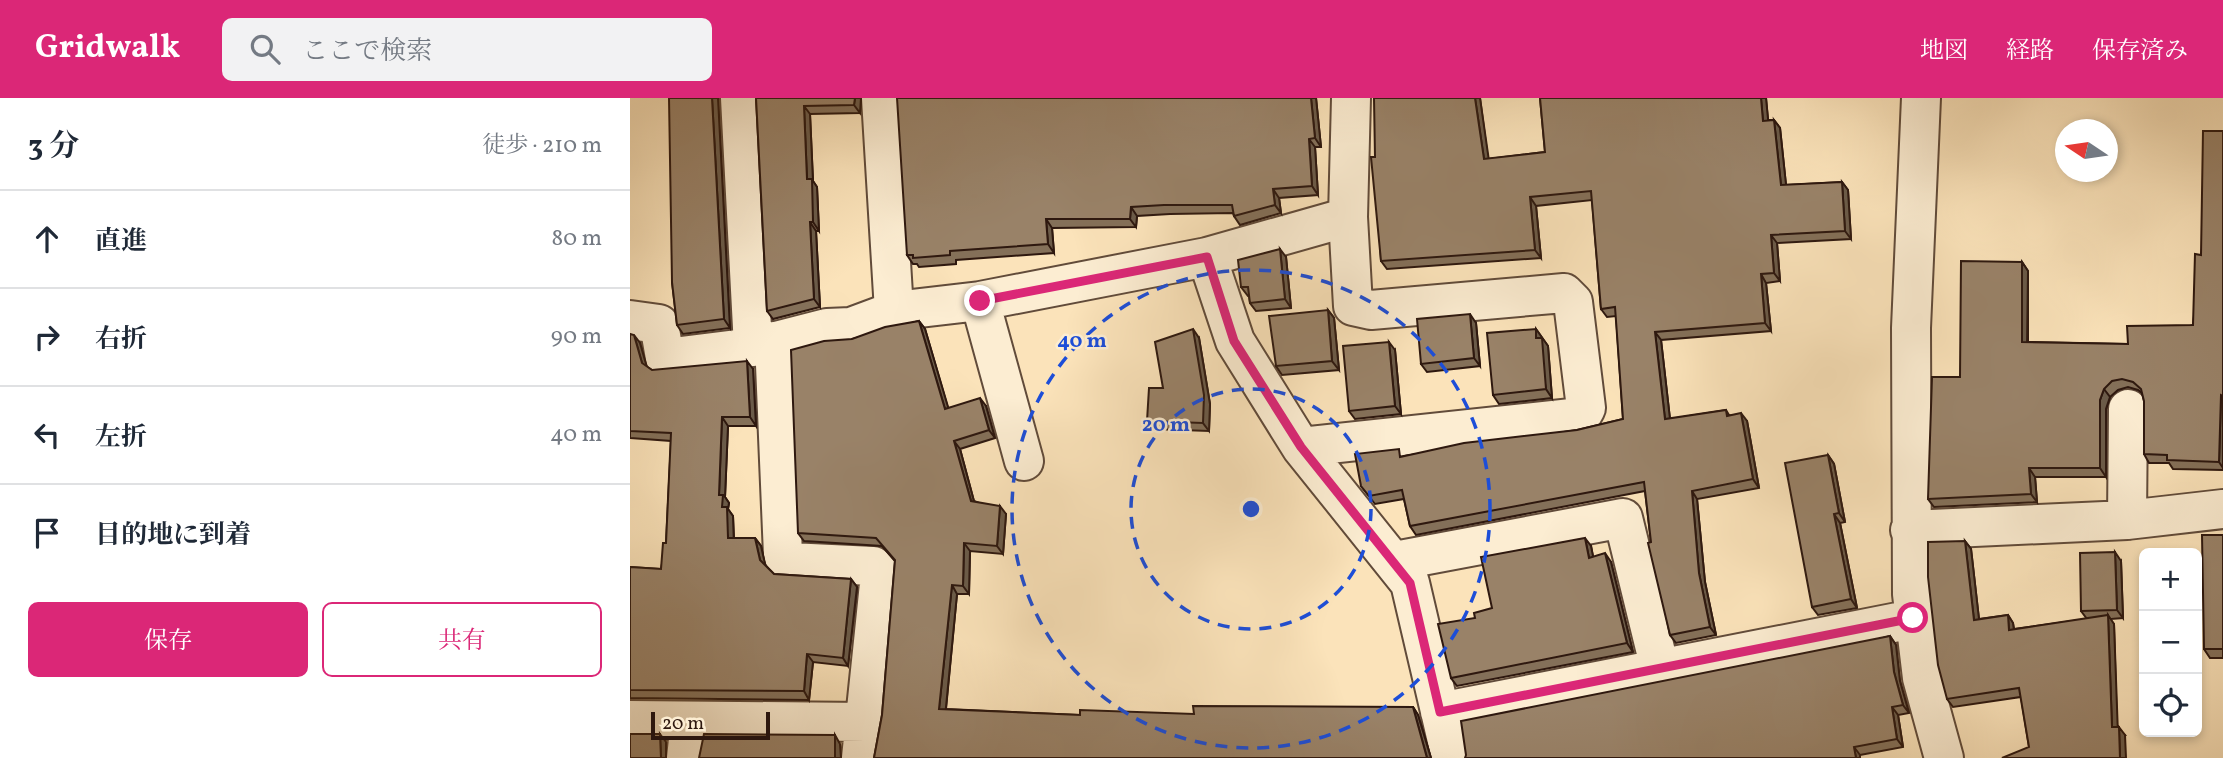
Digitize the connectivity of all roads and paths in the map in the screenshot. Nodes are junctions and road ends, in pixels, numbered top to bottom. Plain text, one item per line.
1 (740, 98) edge
2 (881, 98) edge
3 (1351, 98) edge
4 (1921, 98) edge
5 (1348, 217) junction
6 (1207, 257) junction
7 (980, 301) junction
8 (894, 311) junction
9 (630, 320) edge
10 (764, 344) junction
11 (2128, 409) dead end
12 (1301, 447) junction
13 (1024, 461) dead end
14 (2223, 509) edge
15 (2127, 520) junction
16 (1910, 530) junction
17 (1395, 561) junction
18 (1913, 618) junction
19 (1660, 669) junction
20 (1440, 712) junction
21 (630, 720) edge
22 (688, 740) edge
23 (863, 740) edge
24 (1451, 758) edge
25 (1944, 758) edge

1 - 10 street
2 - 8 street
3 - 5 street
4 - 16 street
5 - 6 street
5 - 12 street
6 - 7 street
6 - 12 street
7 - 8 street
7 - 13 street
8 - 10 street
9 - 10 street
10 - 23 street
11 - 15 street
12 - 17 street
14 - 15 street
15 - 16 street
16 - 18 street
17 - 19 street
17 - 20 street
18 - 19 street
18 - 25 street
19 - 20 street
20 - 24 street
21 - 22 street
22 - 23 street

